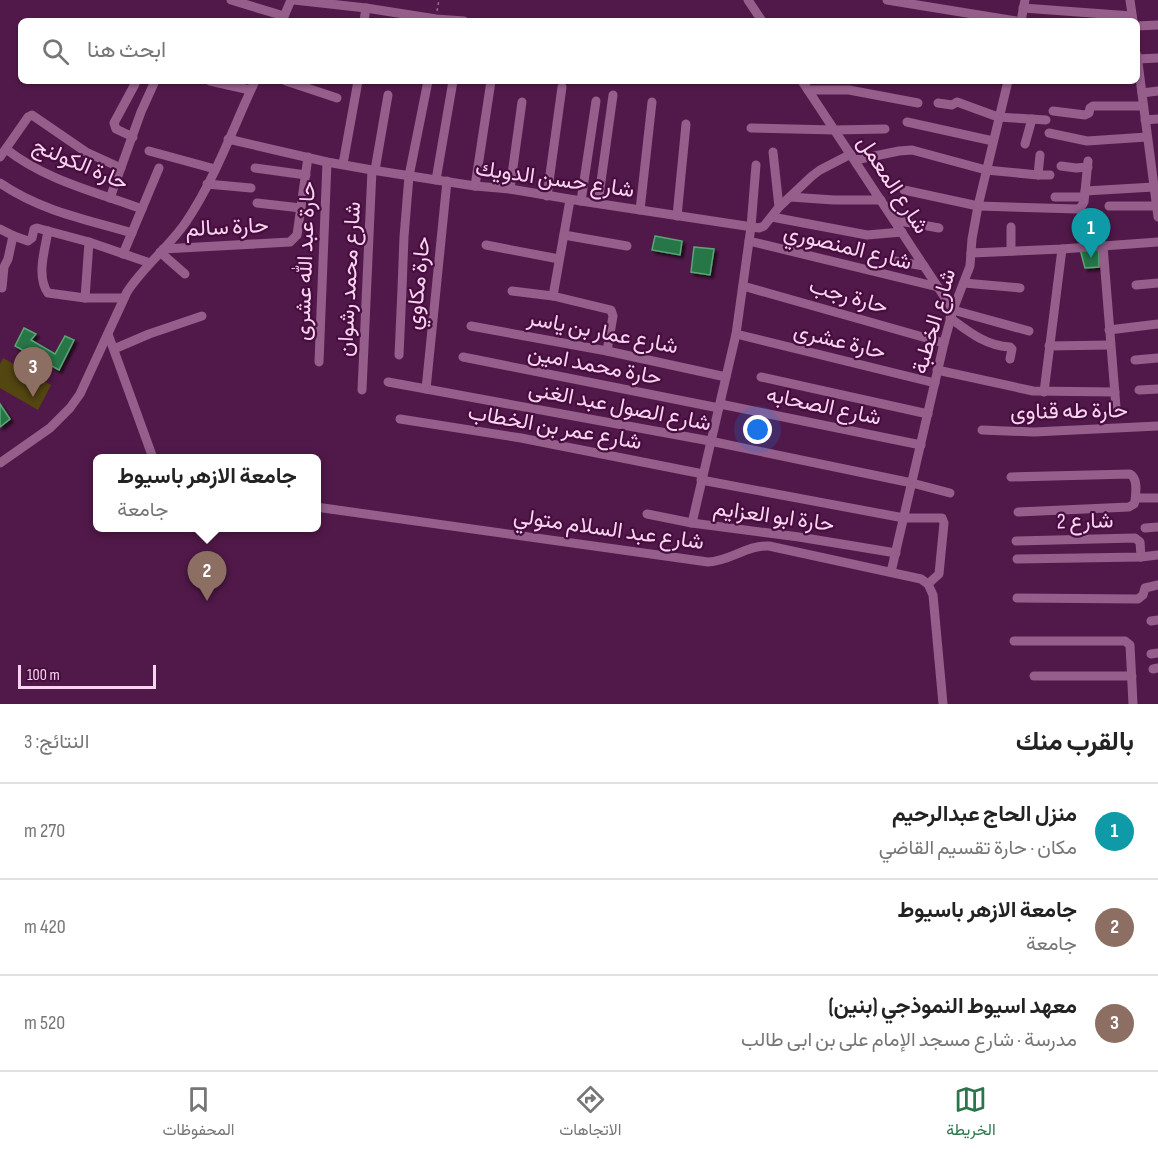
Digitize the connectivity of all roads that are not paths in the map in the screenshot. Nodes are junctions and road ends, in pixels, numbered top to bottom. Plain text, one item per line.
1 (231, 0) edge
2 (292, 0) edge
3 (738, 0) edge
4 (749, 0) edge
5 (887, 0) edge
6 (1130, 0) edge
7 (1024, 4) edge
8 (366, 8) junction
9 (280, 18) edge
10 (283, 18) edge
11 (364, 18) edge
12 (407, 18) edge
13 (760, 18) edge
14 (998, 18) edge
15 (1115, 18) edge
16 (1133, 18) edge
17 (1140, 22) edge
18 (1158, 25) edge
19 (1140, 57) edge
20 (1158, 58) edge
21 (1140, 82) edge
22 (135, 84) dead end
23 (154, 84) edge
24 (235, 84) edge
25 (295, 84) edge
26 (357, 84) edge
27 (427, 84) edge
28 (452, 84) edge
29 (491, 84) edge
30 (804, 84) edge
31 (1007, 84) edge
32 (252, 86) edge
33 (562, 87) dead end
34 (808, 90) junction
35 (1158, 91) edge
36 (1142, 93) junction
37 (388, 95) dead end
38 (613, 95) dead end
39 (337, 98) dead end
40 (596, 101) dead end
41 (522, 102) dead end
42 (652, 102) dead end
43 (918, 103) dead end
44 (938, 103) dead end
45 (1143, 106) junction
46 (1053, 111) dead end
47 (998, 117) junction
48 (1032, 119) junction
49 (1158, 119) edge
50 (1046, 120) dead end
51 (1145, 120) junction
52 (907, 122) dead end
53 (686, 124) dead end
54 (751, 128) dead end
55 (885, 129) dead end
56 (835, 130) junction
57 (1049, 133) dead end
58 (1147, 136) junction
59 (133, 137) junction
60 (228, 139) junction
61 (993, 141) junction
62 (1025, 144) dead end
63 (6, 149) junction
64 (149, 151) dead end
65 (773, 152) dead end
66 (1154, 152) edge
67 (1040, 155) dead end
68 (308, 157) junction
69 (853, 157) junction
70 (0, 158) edge
71 (327, 162) junction
72 (343, 164) junction
73 (756, 165) dead end
74 (1061, 166) dead end
75 (121, 168) junction
76 (159, 168) dead end
77 (255, 168) dead end
78 (215, 169) junction
79 (373, 170) junction
80 (986, 170) junction
81 (306, 175) junction
82 (1038, 175) junction
83 (1050, 175) dead end
84 (409, 176) junction
85 (436, 180) junction
86 (447, 182) junction
87 (0, 183) edge
88 (207, 184) junction
89 (1155, 184) edge
90 (475, 186) junction
91 (251, 188) dead end
92 (510, 189) junction
93 (904, 190) dead end
94 (1084, 194) junction
95 (548, 196) junction
96 (790, 197) junction
97 (1055, 197) dead end
98 (110, 198) junction
99 (570, 200) junction
100 (881, 200) junction
101 (581, 201) junction
102 (257, 203) dead end
103 (598, 203) junction
104 (1109, 206) dead end
105 (1156, 206) junction
106 (779, 207) junction
107 (978, 207) junction
108 (301, 208) junction
109 (142, 209) junction
110 (640, 210) junction
111 (677, 216) junction
112 (772, 217) junction
113 (1158, 218) edge
114 (894, 220) junction
115 (751, 227) junction
116 (1011, 227) dead end
117 (939, 228) dead end
118 (0, 229) edge
119 (48, 231) junction
120 (902, 232) junction
121 (132, 233) junction
122 (564, 235) junction
123 (13, 236) junction
124 (749, 241) junction
125 (89, 242) junction
126 (1158, 242) edge
127 (486, 245) dead end
128 (627, 246) dead end
129 (1103, 246) junction
130 (1062, 249) junction
131 (161, 250) junction
132 (1011, 251) junction
133 (971, 253) junction
134 (123, 254) junction
135 (559, 259) junction
136 (3, 261) edge
137 (895, 261) dead end
138 (150, 263) junction
139 (924, 266) junction
140 (185, 274) dead end
141 (964, 283) junction
142 (1158, 283) edge
143 (1136, 285) dead end
144 (743, 286) junction
145 (938, 287) junction
146 (2, 288) dead end
147 (1020, 288) dead end
148 (512, 291) dead end
149 (553, 296) junction
150 (85, 297) junction
151 (124, 298) junction
152 (951, 314) junction
153 (202, 316) dead end
154 (1158, 324) edge
155 (471, 326) dead end
156 (1109, 330) junction
157 (1029, 331) dead end
158 (108, 334) junction
159 (736, 334) junction
160 (944, 343) junction
161 (1110, 345) junction
162 (1049, 346) junction
163 (114, 349) junction
164 (607, 351) junction
165 (399, 355) dead end
166 (463, 357) dead end
167 (1158, 358) edge
168 (1010, 359) dead end
169 (1135, 360) dead end
170 (319, 362) dead end
171 (938, 370) junction
172 (726, 376) junction
173 (761, 377) dead end
174 (388, 382) dead end
175 (934, 383) junction
176 (426, 389) junction
177 (1158, 389) edge
178 (362, 390) dead end
179 (1139, 390) dead end
180 (1044, 392) junction
181 (1115, 392) junction
182 (719, 406) junction
183 (1116, 407) dead end
184 (928, 414) junction
185 (400, 419) dead end
186 (1158, 426) edge
187 (982, 430) dead end
188 (710, 441) junction
189 (921, 445) junction
190 (151, 454) edge
191 (0, 463) edge
192 (702, 477) junction
193 (1011, 477) dead end
194 (912, 483) junction
195 (950, 493) dead end
196 (1136, 498) junction
197 (1158, 498) edge
198 (321, 508) edge
199 (1018, 512) dead end
200 (647, 514) dead end
201 (904, 518) junction
202 (692, 523) junction
203 (1145, 528) dead end
204 (1158, 528) edge
205 (1016, 541) dead end
206 (896, 553) junction
207 (1158, 555) edge
208 (1141, 556) junction
209 (1017, 559) dead end
210 (891, 572) junction
211 (928, 584) junction
212 (1158, 585) edge
213 (1017, 598) dead end
214 (1014, 640) dead end
215 (1034, 676) dead end
216 (1132, 676) junction
217 (943, 704) edge
218 (1133, 704) edge

1 - 9 street
2 - 8 street
2 - 10 street
3 - 4 street
4 - 13 street
5 - 14 street
6 - 16 street
7 - 15 street
8 - 11 street
8 - 12 street
17 - 18 street
19 - 20 street
21 - 36 street
22 - 59 street
23 - 59 street
24 - 32 street
25 - 39 street
26 - 72 street
27 - 84 street
28 - 85 street
29 - 90 street
30 - 34 street, شارع المعمل
31 - 47 street, شارع الخطبة
32 - 60 street
33 - 95 street
34 - 43 street
34 - 56 street, شارع المعمل
35 - 36 street
36 - 45 street
37 - 79 street, شارع محمد رشوان
38 - 103 street
40 - 101 street
41 - 92 street
42 - 110 street
44 - 47 street
45 - 46 street
45 - 51 street
47 - 48 street
47 - 61 street, شارع الخطبة
48 - 50 street
48 - 62 street
49 - 51 street
51 - 58 street
52 - 61 street
53 - 111 street
54 - 56 street
55 - 56 street
56 - 69 street, شارع المعمل
57 - 58 street
58 - 66 street
59 - 75 street
60 - 68 street, شارع حسن الدويك
60 - 78 street
61 - 80 street, شارع الخطبة
63 - 70 street
63 - 75 street
63 - 98 street, حارة الكولنج
64 - 78 street
65 - 106 street
66 - 89 street
67 - 82 street
68 - 71 street, شارع حسن الدويك
68 - 81 street
69 - 80 street
69 - 96 street
69 - 100 street, شارع المعمل
71 - 72 street, شارع حسن الدويك
71 - 170 street, حارة عبد الله عشرى
72 - 79 street, شارع حسن الدويك
73 - 115 street
74 - 94 street
75 - 98 street
76 - 109 street
77 - 81 street
78 - 88 street
79 - 84 street, شارع حسن الدويك
79 - 178 street, شارع محمد رشوان
80 - 82 street
80 - 107 street, شارع الخطبة
81 - 108 street
82 - 83 street
84 - 85 street, شارع حسن الدويك
84 - 165 street
85 - 86 street, شارع حسن الدويك
86 - 90 street, شارع حسن الدويك
86 - 176 street, حارة مكاوي
87 - 121 street
88 - 91 street
88 - 131 street
89 - 94 street
89 - 105 street
90 - 92 street, شارع حسن الدويك
92 - 95 street, شارع حسن الدويك
93 - 107 street
94 - 97 street
94 - 107 street
95 - 99 street, شارع حسن الدويك
96 - 100 street
96 - 106 street
98 - 109 street, حارة الكولنج
99 - 101 street, شارع حسن الدويك
99 - 122 street
100 - 114 street, شارع المعمل
101 - 103 street, شارع حسن الدويك
102 - 108 street
103 - 110 street, شارع حسن الدويك
104 - 105 street
105 - 113 street
106 - 112 street
107 - 133 street, شارع الخطبة
108 - 131 street, حارة سالم
109 - 121 street
110 - 111 street, شارع حسن الدويك
111 - 115 street, شارع حسن الدويك
112 - 115 street
112 - 120 street
114 - 117 street
114 - 120 street, شارع المعمل
115 - 124 street
116 - 132 street
118 - 123 street
119 - 123 street
119 - 125 street
119 - 150 street
120 - 139 street, شارع المعمل
121 - 134 street
122 - 128 street
122 - 135 street
123 - 136 street
124 - 144 street
124 - 145 street, شارع المنصوري
125 - 134 street
125 - 150 street
126 - 129 street
127 - 135 street
129 - 130 street
129 - 156 street
130 - 132 street
130 - 162 street
131 - 138 street
131 - 140 street
132 - 133 street
133 - 141 street, شارع الخطبة
134 - 138 street
135 - 149 street
136 - 146 street
137 - 139 street
138 - 151 street
139 - 145 street, شارع المعمل
141 - 147 street
141 - 152 street, شارع الخطبة
142 - 143 street
144 - 159 street
144 - 160 street, حارة رجب
145 - 152 street, شارع المعمل
148 - 149 street
149 - 164 street
150 - 151 street
151 - 158 street
152 - 157 street
152 - 160 street, شارع الخطبة
152 - 168 street
153 - 163 street
154 - 156 street
155 - 164 street, شارع عمار بن ياسر
156 - 161 street
158 - 163 street
158 - 191 street
159 - 172 street
159 - 175 street, حارة عشرى
160 - 171 street, شارع الخطبة
161 - 162 street
161 - 181 street
162 - 180 street
163 - 190 street
164 - 172 street, شارع عمار بن ياسر
166 - 182 street, حارة محمد امين
167 - 169 street
171 - 175 street, شارع الخطبة
171 - 180 street
172 - 182 street
173 - 184 street
174 - 176 street, شارع الصول عبد الغنى
175 - 184 street, شارع الخطبة
176 - 188 street, شارع الصول عبد الغنى
177 - 179 street
180 - 181 street
181 - 183 street
182 - 188 street
182 - 189 street, شارع الصحابه
184 - 189 street, شارع الخطبة
185 - 192 street, شارع عمر بن الخطاب
186 - 187 street, حارة طه قناوى
188 - 192 street
188 - 194 street, شارع الصول عبد الغنى
189 - 194 street, شارع الخطبة
192 - 201 street, شارع عمر بن الخطاب
192 - 202 street
193 - 196 street
194 - 195 street, شارع الصول عبد الغنى
194 - 201 street, شارع الخطبة
196 - 197 street
196 - 199 street
198 - 210 street, شارع عبد السلام متولي
200 - 202 street, حارة ابو العزايم
201 - 206 street, شارع الخطبة
201 - 211 street, شارع عمر بن الخطاب
202 - 206 street, حارة ابو العزايم
203 - 204 street
205 - 208 street, شارع 2
206 - 210 street, شارع الخطبة
207 - 208 street
208 - 209 street
210 - 211 street, شارع عبد السلام متولي
211 - 217 street
212 - 213 street
214 - 216 street
215 - 216 street
216 - 218 street

